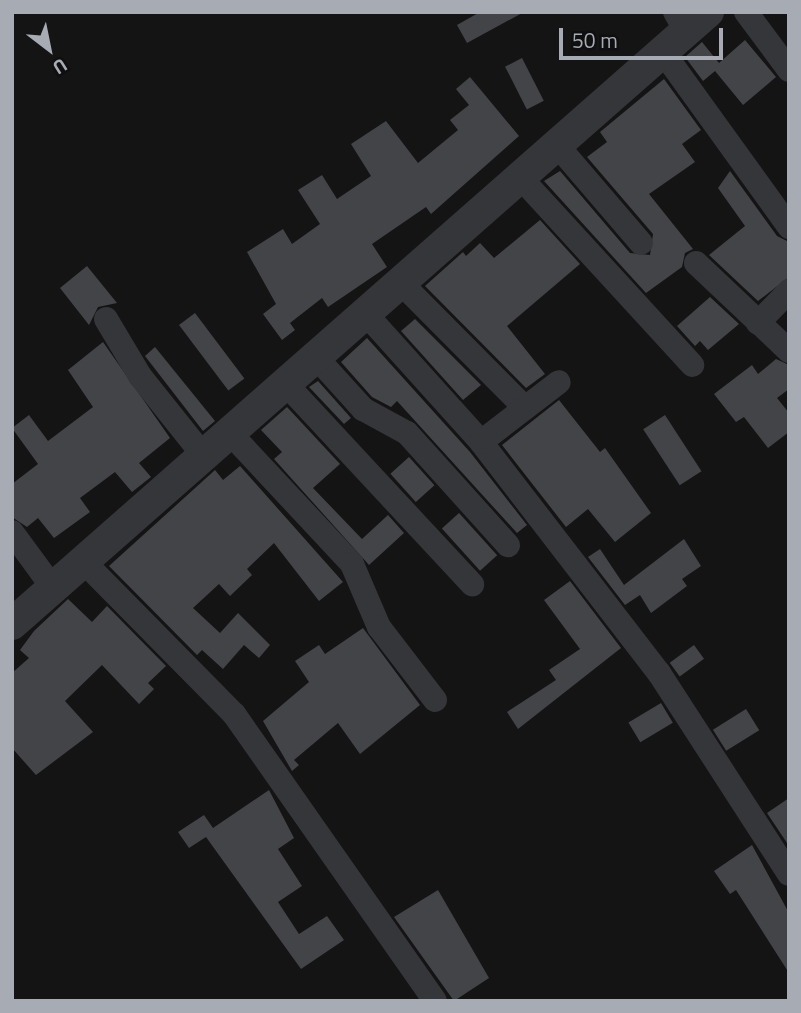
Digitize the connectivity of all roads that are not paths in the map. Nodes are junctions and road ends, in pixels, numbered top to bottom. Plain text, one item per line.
1 (746, 12) edge
2 (683, 27) edge
3 (789, 70) edge
4 (556, 145) junction
5 (520, 177) junction
6 (789, 228) edge
7 (641, 243) dead end
8 (696, 263) dead end
9 (400, 282) junction
10 (789, 291) edge
11 (365, 313) junction
12 (106, 318) dead end
13 (758, 323) junction
14 (789, 351) edge
15 (315, 356) junction
16 (692, 365) dead end
17 (559, 382) dead end
18 (285, 383) junction
19 (525, 408) junction
20 (229, 432) junction
21 (481, 442) junction
22 (203, 456) junction
23 (12, 532) edge
24 (508, 545) dead end
25 (83, 561) junction
26 (472, 584) dead end
27 (53, 588) junction
28 (12, 624) edge
29 (435, 701) dead end
30 (789, 874) edge
31 (435, 1001) edge

1 - 3 street
2 - 4 street
2 - 6 street
4 - 5 street
4 - 7 street
5 - 9 street
5 - 16 street
8 - 13 street
9 - 11 street
9 - 19 street
10 - 13 street
11 - 15 street
11 - 21 street
12 - 22 street
13 - 14 street
15 - 18 street
15 - 24 street
17 - 19 street
18 - 20 street
18 - 26 street
19 - 21 street
20 - 22 street
20 - 29 street
21 - 30 street
22 - 25 street
23 - 27 street
25 - 27 street
25 - 31 street
27 - 28 street

